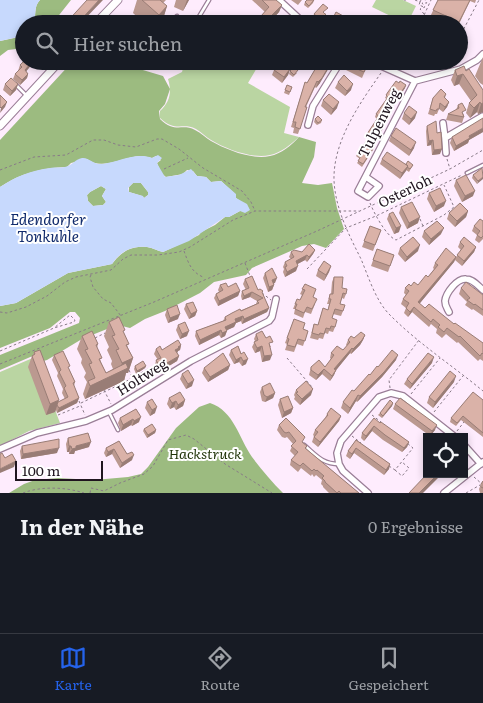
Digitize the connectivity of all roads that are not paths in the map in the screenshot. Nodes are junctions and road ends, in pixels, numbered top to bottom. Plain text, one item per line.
1 (116, 0) edge
2 (209, 0) edge
3 (279, 0) edge
4 (103, 15) edge
5 (201, 15) edge
6 (295, 15) edge
7 (483, 54) edge
8 (468, 69) edge
9 (52, 70) edge
10 (336, 70) edge
11 (388, 70) edge
12 (467, 70) edge
13 (11, 81) edge
14 (415, 81) junction
15 (27, 96) junction
16 (483, 116) edge
17 (443, 123) dead end
18 (308, 125) dead end
19 (0, 126) edge
20 (445, 138) junction
21 (446, 154) road end
22 (483, 165) edge
23 (466, 173) edge
24 (366, 176) junction
25 (483, 290) edge
26 (276, 301) road end
27 (449, 312) dead end
28 (111, 410) junction
29 (118, 430) dead end
30 (450, 433) edge
31 (304, 445) edge
32 (0, 449) edge
33 (468, 449) edge
34 (482, 463) edge
35 (338, 464) junction
36 (368, 493) edge
37 (444, 493) edge

1 - 4 street
2 - 5 lane
3 - 6 street
7 - 8 street
9 - 15 street
10 - 18 street
11 - 14 street
12 - 14 street
13 - 15 lane
14 - 24 street, Tulpenweg
15 - 19 street
16 - 20 street
17 - 20 street
20 - 21 street
22 - 23 lane
24 - 24 street, Tulpenweg
25 - 27 street
26 - 28 street, Holtweg
28 - 29 lane
28 - 32 street, Holtweg
30 - 35 street
31 - 35 lane
33 - 34 street
34 - 37 street
35 - 36 street

